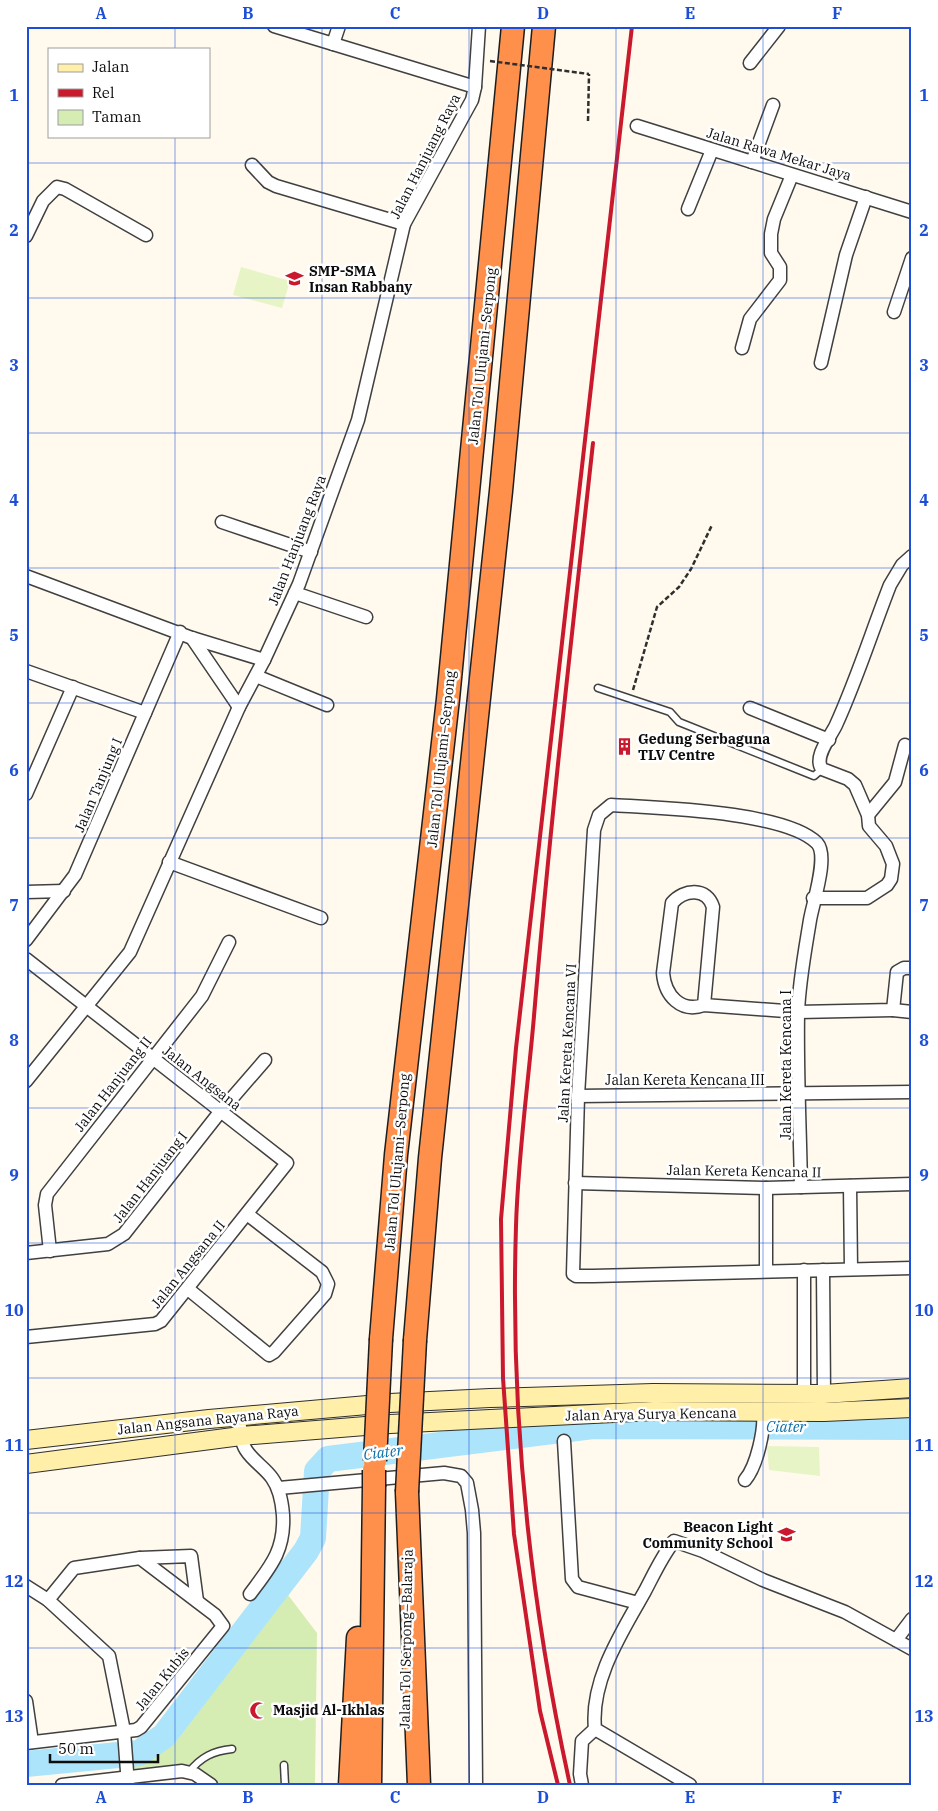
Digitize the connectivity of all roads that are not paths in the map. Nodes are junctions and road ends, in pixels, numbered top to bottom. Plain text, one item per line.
1 (274, 26) edge
2 (339, 26) edge
3 (479, 26) edge
4 (513, 26) edge
5 (544, 26) edge
6 (779, 26) edge
7 (333, 44) junction
8 (750, 64) dead end
9 (475, 87) junction
10 (773, 105) dead end
11 (637, 126) dead end
12 (712, 150) junction
13 (752, 162) junction
14 (252, 165) dead end
15 (792, 175) junction
16 (866, 196) junction
17 (688, 209) dead end
18 (912, 212) edge
19 (404, 224) junction
20 (146, 235) dead end
21 (26, 236) edge
22 (912, 258) edge
23 (894, 312) dead end
24 (742, 348) dead end
25 (821, 364) dead end
26 (222, 522) dead end
27 (311, 552) junction
28 (912, 556) edge
29 (26, 576) edge
30 (295, 592) junction
31 (366, 616) dead end
32 (186, 635) junction
33 (264, 660) junction
34 (26, 671) edge
35 (256, 676) junction
36 (72, 687) junction
37 (598, 688) dead end
38 (327, 705) dead end
39 (239, 708) junction
40 (750, 708) dead end
41 (145, 714) junction
42 (829, 740) junction
43 (905, 745) dead end
44 (822, 769) junction
45 (26, 794) edge
46 (599, 815) joint
47 (868, 815) junction
48 (169, 862) junction
49 (26, 892) edge
50 (64, 892) junction
51 (813, 898) junction
52 (321, 918) dead end
53 (26, 940) edge
54 (229, 942) dead end
55 (26, 959) edge
56 (912, 968) edge
57 (704, 1005) junction
58 (85, 1007) junction
59 (893, 1010) junction
60 (798, 1012) junction
61 (912, 1012) edge
62 (152, 1058) junction
63 (265, 1060) dead end
64 (26, 1081) edge
65 (912, 1092) edge
66 (799, 1095) junction
67 (578, 1096) junction
68 (220, 1112) junction
69 (286, 1165) joint
70 (576, 1183) junction
71 (912, 1184) edge
72 (850, 1186) junction
73 (801, 1187) junction
74 (766, 1188) junction
75 (247, 1214) junction
76 (50, 1251) junction
77 (26, 1253) edge
78 (912, 1268) edge
79 (851, 1269) junction
80 (804, 1270) junction
81 (823, 1270) junction
82 (766, 1271) junction
83 (188, 1289) junction
84 (26, 1337) edge
85 (912, 1388) edge
86 (653, 1393) junction
87 (804, 1394) junction
88 (824, 1394) junction
89 (390, 1403) junction
90 (912, 1408) edge
91 (654, 1411) junction
92 (804, 1412) junction
93 (824, 1412) junction
94 (239, 1416) junction
95 (763, 1422) junction
96 (390, 1424) junction
97 (241, 1436) junction
98 (26, 1440) edge
99 (564, 1441) dead end
100 (26, 1464) edge
101 (745, 1480) dead end
102 (278, 1488) junction
103 (373, 1490) junction
104 (407, 1492) junction
105 (140, 1558) junction
106 (26, 1586) edge
107 (250, 1594) dead end
108 (48, 1600) junction
109 (197, 1601) junction
110 (638, 1603) junction
111 (912, 1619) edge
112 (896, 1640) junction
113 (912, 1649) edge
114 (26, 1701) edge
115 (596, 1730) junction
116 (124, 1738) junction
117 (29, 1742) edge
118 (232, 1749) dead end
119 (284, 1764) dead end
120 (188, 1772) junction
121 (127, 1777) edge
122 (62, 1785) edge
123 (211, 1785) edge
124 (285, 1785) edge
125 (350, 1785) edge
126 (370, 1785) edge
127 (404, 1785) edge
128 (419, 1785) edge
129 (476, 1785) edge
130 (582, 1785) edge
131 (690, 1785) edge

1 - 7 street
2 - 7 street
3 - 9 street, Jalan Hanjuang Raya
4 - 103 highway, Jalan Tol Ulujami–Serpong, bridge
5 - 104 highway, bridge
6 - 8 street
7 - 9 street
9 - 19 street, Jalan Hanjuang Raya
10 - 13 street
11 - 12 street, Jalan Rawa Mekar Jaya
12 - 13 street, Jalan Rawa Mekar Jaya
12 - 17 street
13 - 15 street, Jalan Rawa Mekar Jaya
14 - 19 street
15 - 16 street, Jalan Rawa Mekar Jaya
15 - 24 street
16 - 18 street, Jalan Rawa Mekar Jaya
16 - 25 street
19 - 27 street, Jalan Hanjuang Raya
20 - 21 street
22 - 23 street
26 - 27 street
27 - 30 street, Jalan Hanjuang Raya
28 - 42 street
29 - 32 street
30 - 31 street
30 - 33 street, Jalan Hanjuang Raya
32 - 33 street
32 - 39 street
32 - 41 street, Jalan Tanjung I
33 - 35 street, Jalan Hanjuang Raya
34 - 36 street
35 - 38 street
35 - 39 street, Jalan Hanjuang Raya
36 - 41 street
36 - 45 street
37 - 44 lane
39 - 48 street, Jalan Hanjuang Raya
40 - 42 street
41 - 50 street, Jalan Tanjung I
42 - 44 street
43 - 47 street
44 - 47 street
46 - 51 street, Jalan Kereta Kencana I
46 - 67 street, Jalan Kereta Kencana VI
47 - 51 street
48 - 52 street
48 - 58 street, Jalan Hanjuang Raya
49 - 50 street
50 - 53 street, Jalan Tanjung I
51 - 60 street, Jalan Kereta Kencana I
54 - 62 street, Jalan Hanjuang II
55 - 58 street, Jalan Angsana
56 - 59 street
57 - 57 street
57 - 60 street
58 - 62 street, Jalan Angsana
58 - 64 street, Jalan Hanjuang Raya
59 - 60 street
59 - 61 street
60 - 66 street, Jalan Kereta Kencana I
62 - 68 street, Jalan Angsana
62 - 76 street, Jalan Hanjuang II
63 - 68 street, Jalan Hanjuang I
65 - 66 street, Jalan Kereta Kencana III
66 - 67 street, Jalan Kereta Kencana III
66 - 73 street, Jalan Kereta Kencana I
67 - 70 street, Jalan Kereta Kencana VI
68 - 69 street, Jalan Angsana
68 - 76 street, Jalan Hanjuang I
69 - 75 street, Jalan Angsana II
70 - 74 street, Jalan Kereta Kencana II
70 - 82 street, Jalan Kereta Kencana VI
71 - 72 street, Jalan Kereta Kencana II
72 - 73 street, Jalan Kereta Kencana II
72 - 79 street
73 - 74 street, Jalan Kereta Kencana II
74 - 82 street
75 - 83 street, Jalan Angsana II
75 - 83 street
76 - 77 street, Jalan Hanjuang I
78 - 79 street
79 - 81 street
80 - 81 street
80 - 82 street
80 - 87 street
81 - 88 street
83 - 84 street, Jalan Angsana II
85 - 88 street, Jalan Arya Surya Kencana
86 - 87 street, Jalan Arya Surya Kencana
86 - 89 street, Jalan Arya Surya Kencana
86 - 91 street
87 - 88 street, Jalan Arya Surya Kencana
87 - 92 street
88 - 93 street
89 - 94 street, Jalan Angsana Rayana Raya
89 - 96 street
90 - 93 street, Jalan Arya Surya Kencana
91 - 95 street, Jalan Arya Surya Kencana
91 - 96 street, Jalan Arya Surya Kencana
92 - 93 street, Jalan Arya Surya Kencana
92 - 95 street, Jalan Arya Surya Kencana
94 - 97 street
94 - 98 street, Jalan Angsana Rayana Raya
95 - 101 street
96 - 97 street, Jalan Angsana Rayana Raya
97 - 100 street, Jalan Angsana Rayana Raya
97 - 102 street
99 - 110 street
102 - 107 street
102 - 129 street
103 - 125 highway
103 - 126 highway
104 - 127 highway, Jalan Tol Serpong–Balaraja
104 - 128 highway
105 - 108 street
105 - 109 street
105 - 109 street
106 - 108 street
108 - 116 street
109 - 116 street, Jalan Kubis
110 - 112 street
110 - 115 street
111 - 112 street
112 - 113 street
114 - 117 street
115 - 130 street
115 - 131 street
116 - 117 street, Jalan Kubis
116 - 121 street
118 - 120 lane
119 - 124 lane
120 - 121 street
120 - 123 street
121 - 122 street

